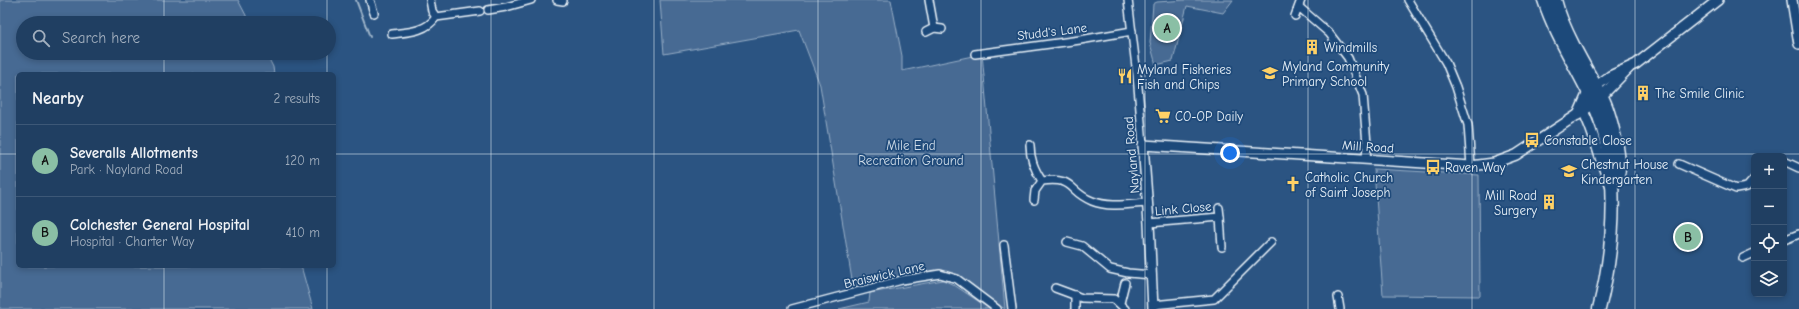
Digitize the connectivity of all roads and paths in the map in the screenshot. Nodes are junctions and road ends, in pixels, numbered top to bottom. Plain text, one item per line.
1 (370, 0) edge
2 (430, 0) edge
3 (531, 0) edge
4 (929, 0) edge
5 (1128, 0) edge
6 (1408, 0) edge
7 (1718, 0) edge
8 (1792, 0) edge
9 (1547, 2) edge
10 (1300, 3) edge
11 (488, 10) dead end
12 (480, 11) dead end
13 (374, 13) dead end
14 (1295, 16) dead end
15 (436, 17) junction
16 (934, 28) junction
17 (942, 29) dead end
18 (1132, 31) junction
19 (926, 32) dead end
20 (392, 34) dead end
21 (1799, 44) edge
22 (975, 54) dead end
23 (1629, 68) junction
24 (1592, 89) junction
25 (1598, 101) junction
26 (1580, 113) junction
27 (1030, 145) dead end
28 (1143, 145) junction
29 (1366, 159) junction
30 (1787, 162) edge
31 (1679, 164) dead end
32 (1471, 166) junction
33 (1799, 168) edge
34 (1042, 181) junction
35 (1751, 182) edge
36 (1611, 188) junction
37 (1034, 200) dead end
38 (1148, 203) junction
39 (1219, 208) dead end
40 (1220, 217) junction
41 (1150, 223) junction
42 (1799, 234) edge
43 (1787, 239) edge
44 (1067, 242) dead end
45 (1271, 242) dead end
46 (1004, 245) dead end
47 (1222, 247) dead end
48 (1751, 254) edge
49 (1742, 258) dead end
50 (1152, 275) junction
51 (1125, 282) dead end
52 (1055, 288) dead end
53 (1075, 295) junction
54 (1338, 297) dead end
55 (1122, 306) edge
56 (1153, 307) edge
57 (792, 309) edge
58 (996, 309) edge
59 (1012, 309) edge
60 (1075, 309) edge
61 (1340, 309) edge
62 (1599, 309) edge

1 - 13 street
2 - 15 street
3 - 11 street
4 - 16 street
5 - 18 street, Nayland Road
6 - 32 street
7 - 23 street, Mill Road
8 - 21 street
9 - 24 main road
10 - 14 street
10 - 29 street
12 - 15 street
15 - 20 street
16 - 17 street
16 - 19 street
18 - 22 street, Studd's Lane
18 - 28 street, Nayland Road
23 - 24 street, Mill Road
23 - 25 street, Mill Road
24 - 25 main road
24 - 26 street
25 - 26 street, Mill Road
25 - 36 main road
26 - 32 street, Mill Road
26 - 36 street
27 - 34 street
28 - 29 street, Mill Road
28 - 38 street, Nayland Road
29 - 32 street, Mill Road
30 - 33 street
31 - 35 street
34 - 37 street
34 - 38 street
36 - 62 main road
38 - 41 street, Nayland Road
39 - 40 street, Link Close
40 - 41 street, Link Close
40 - 47 street, Link Close
41 - 50 street, Nayland Road
42 - 43 street
44 - 50 street
45 - 56 street
46 - 59 street
48 - 49 street
50 - 56 street, Nayland Road
51 - 55 street
52 - 53 street
53 - 55 street
53 - 60 street
54 - 61 street
57 - 58 street, Braiswick Lane

